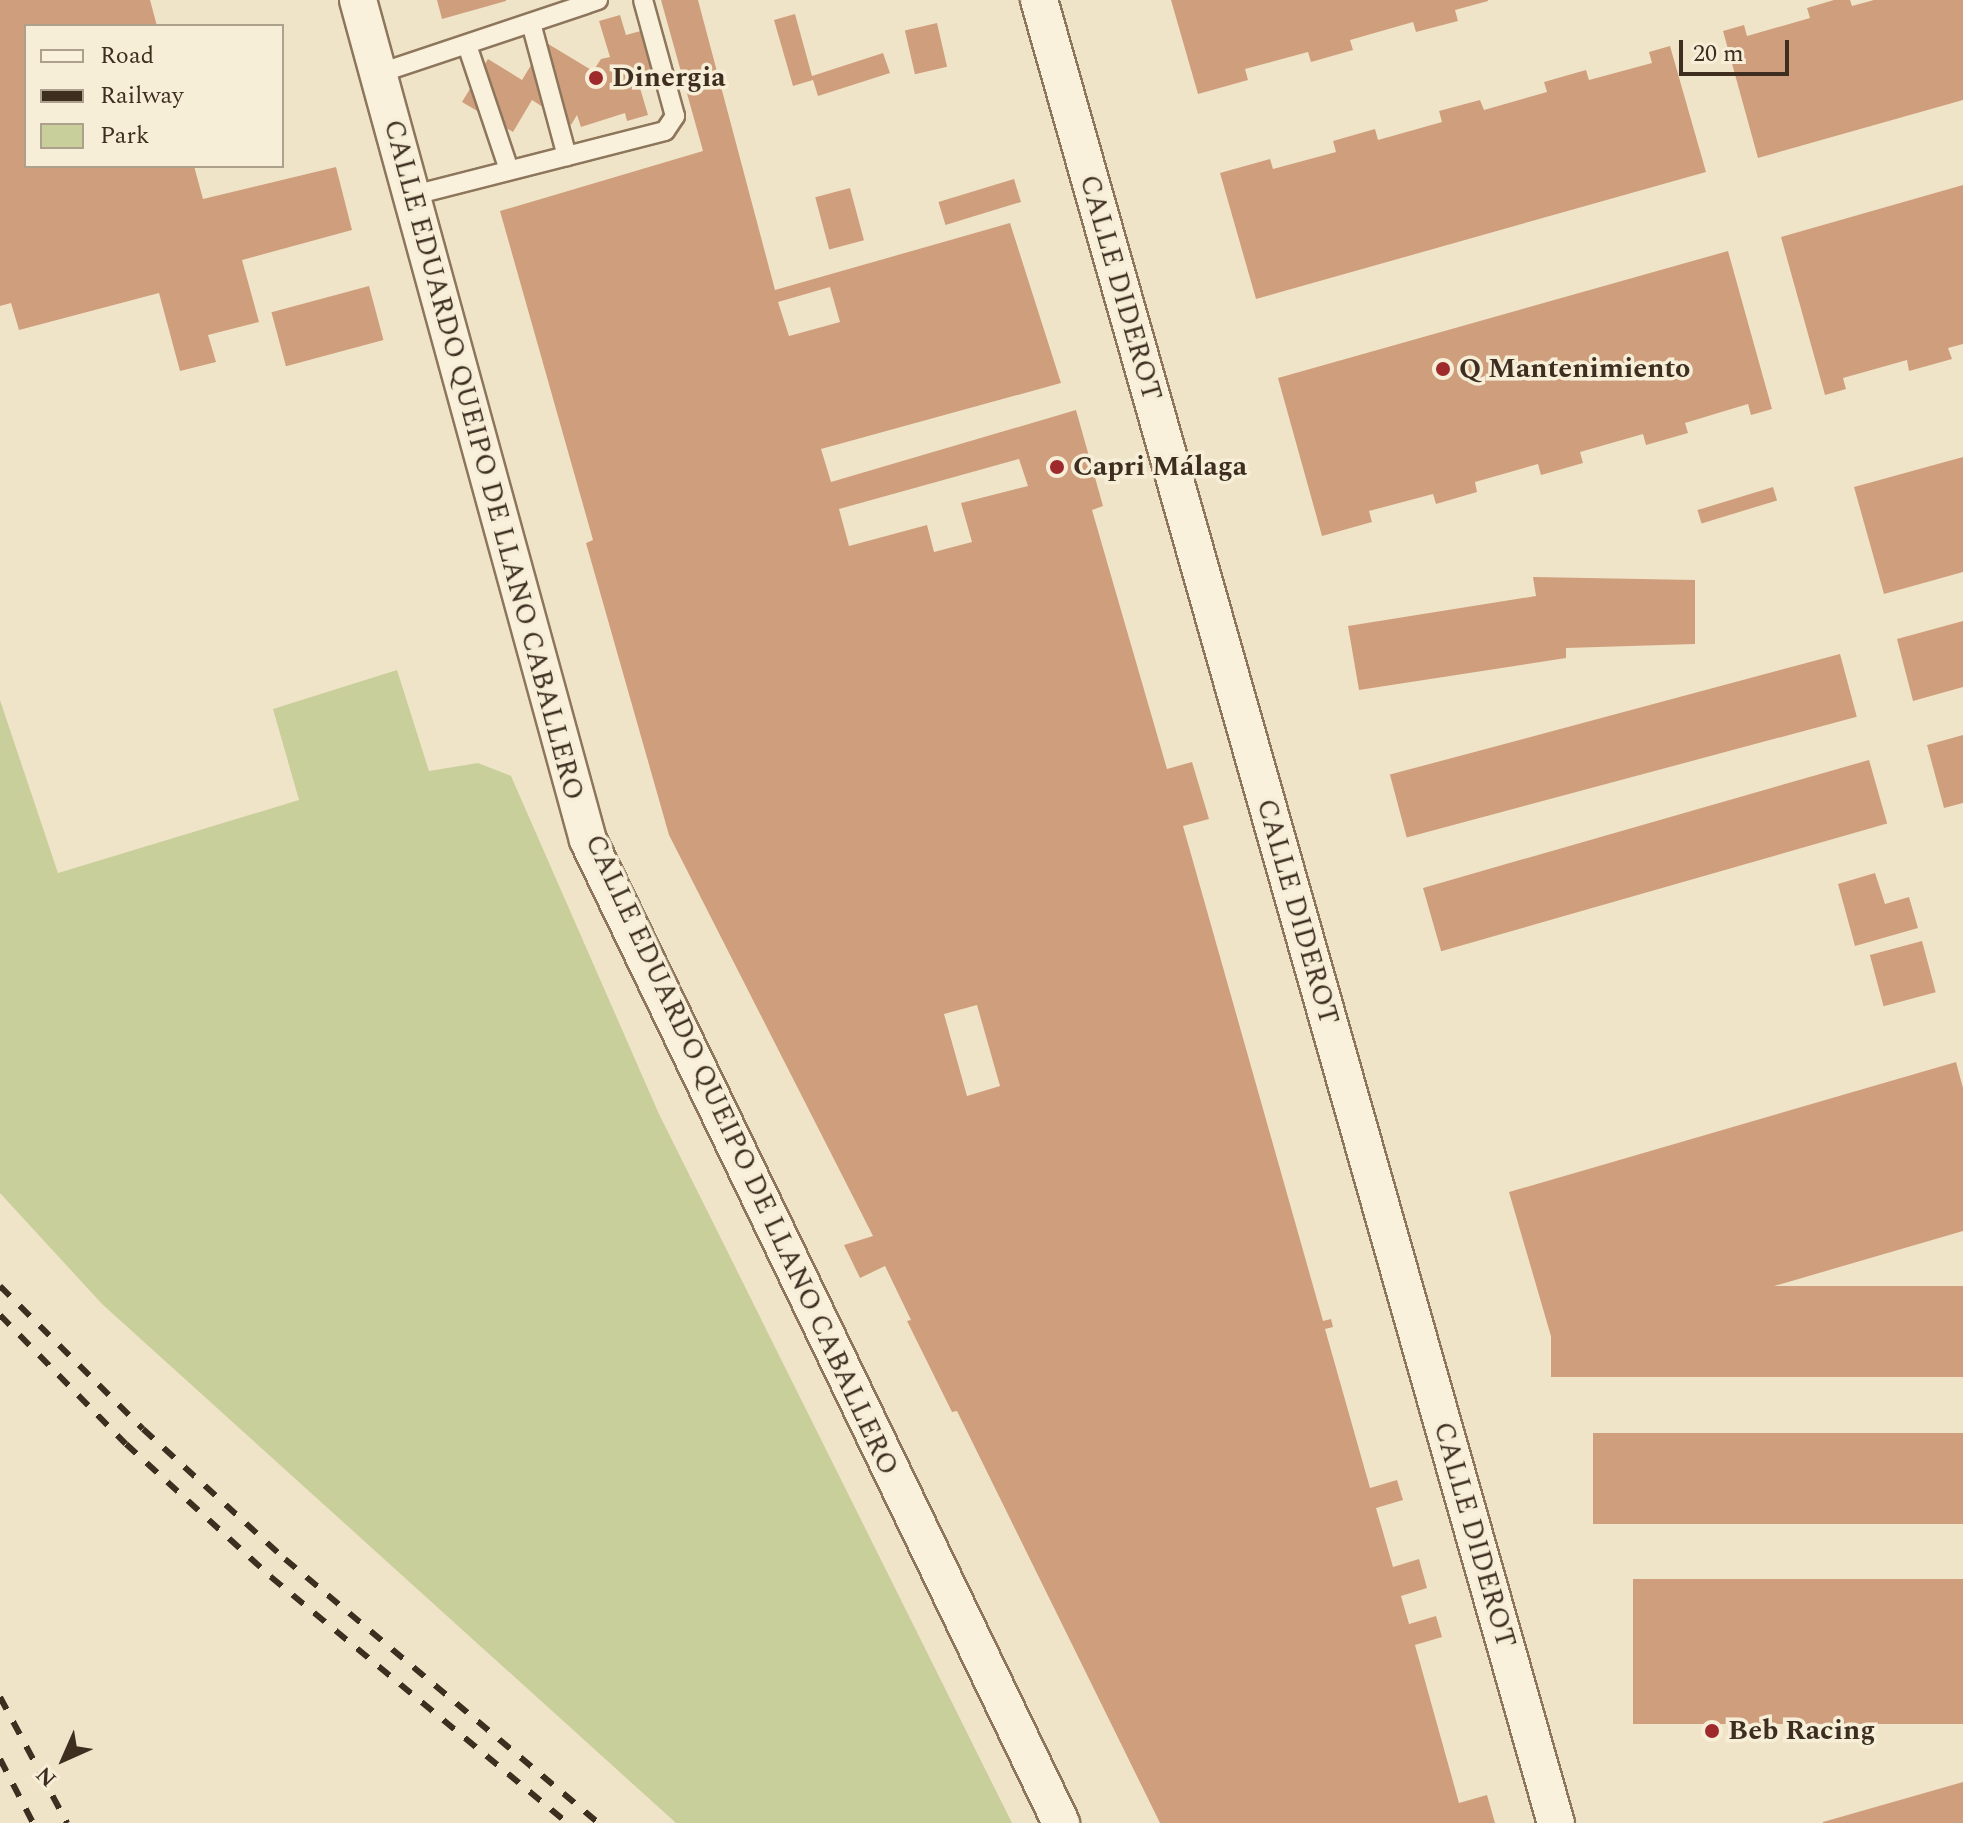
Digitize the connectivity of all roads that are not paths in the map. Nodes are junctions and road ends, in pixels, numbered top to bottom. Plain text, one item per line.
1 (358, 0) edge
2 (598, 0) edge
3 (643, 0) edge
4 (1039, 0) edge
5 (531, 23) junction
6 (467, 45) junction
7 (377, 74) junction
8 (567, 156) junction
9 (509, 170) junction
10 (410, 196) junction
11 (1061, 1823) edge
12 (1556, 1823) edge

1 - 7 street, CALLE EDUARDO QUEIPO DE LLANO CABALLERO
2 - 5 lane
3 - 8 lane
4 - 12 street, CALLE DIDEROT
5 - 6 lane
5 - 8 lane
6 - 7 lane
6 - 9 lane
7 - 10 street, CALLE EDUARDO QUEIPO DE LLANO CABALLERO
8 - 9 lane
9 - 10 lane
10 - 11 street, CALLE EDUARDO QUEIPO DE LLANO CABALLERO

